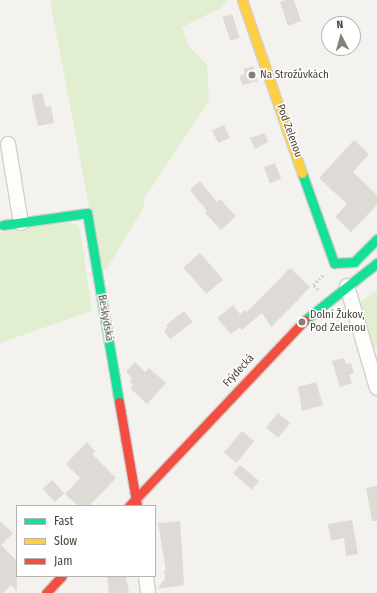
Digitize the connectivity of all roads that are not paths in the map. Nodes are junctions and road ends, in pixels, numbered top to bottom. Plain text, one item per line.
1 (242, 0) edge
2 (8, 144) dead end
3 (21, 222) junction
4 (3, 225) dead end
5 (377, 239) edge
6 (377, 263) edge
7 (347, 286) junction
8 (377, 388) edge
9 (136, 502) edge
10 (61, 577) edge
11 (146, 577) edge
12 (46, 593) edge
13 (148, 593) edge

1 - 5 street, Pod Zelenou
2 - 3 street
3 - 4 street, Beskydská
3 - 9 street, Beskydská
6 - 7 street, Frýdecká
7 - 8 street
7 - 9 street, Frýdecká
10 - 12 street
11 - 13 street

